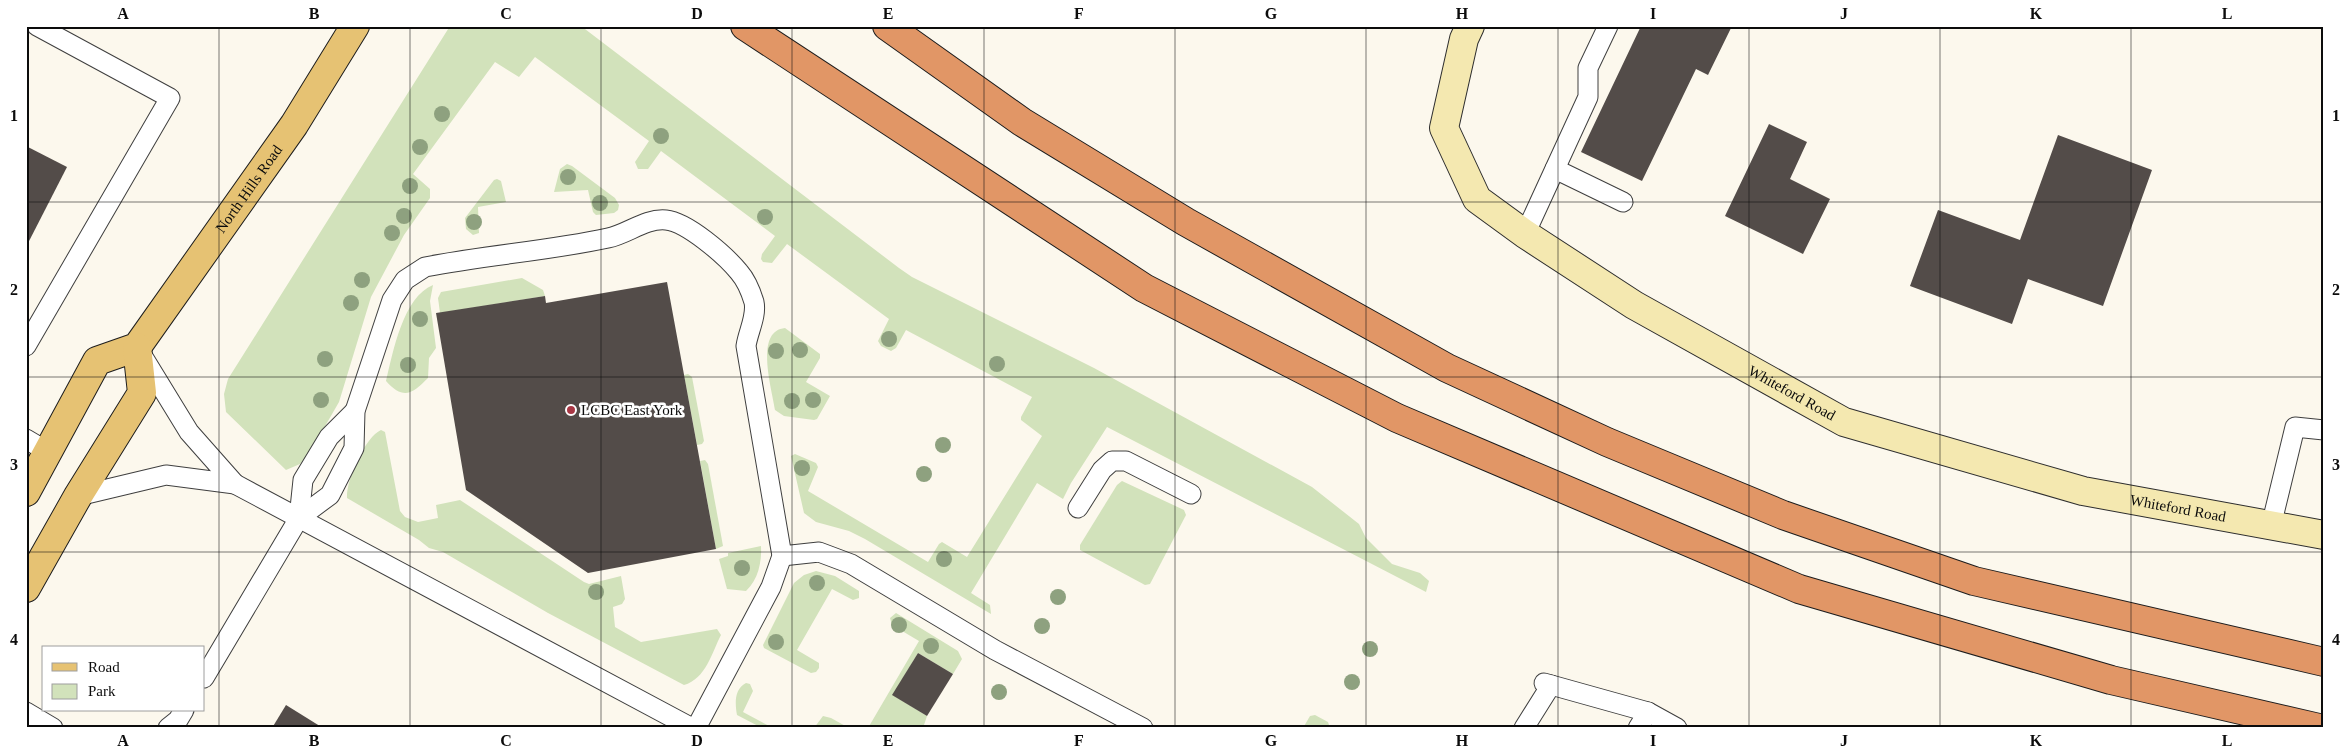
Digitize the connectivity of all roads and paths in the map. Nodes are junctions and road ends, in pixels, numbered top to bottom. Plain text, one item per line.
1 (37, 26) edge
2 (355, 26) edge
3 (745, 26) edge
4 (887, 26) edge
5 (1470, 26) edge
6 (1608, 26) edge
7 (1555, 169) junction
8 (1623, 202) dead end
9 (1525, 234) junction
10 (26, 346) edge
11 (137, 347) junction
12 (355, 411) junction
13 (2324, 430) edge
14 (37, 446) edge
15 (235, 484) junction
16 (26, 492) edge
17 (1191, 494) dead end
18 (78, 496) junction
19 (1078, 508) dead end
20 (299, 518) junction
21 (2271, 526) junction
22 (2324, 535) edge
23 (782, 556) junction
24 (26, 588) edge
25 (2324, 662) edge
26 (205, 676) edge
27 (26, 712) edge
28 (183, 712) edge
29 (1643, 720) edge
30 (53, 728) edge
31 (168, 728) edge
32 (692, 728) edge
33 (696, 728) edge
34 (1143, 728) edge
35 (1524, 728) edge
36 (1677, 728) edge
37 (2319, 728) edge

1 - 10 lane
2 - 11 main road, North Hills Road
3 - 37 highway
4 - 25 highway
5 - 9 street, Whiteford Road
6 - 7 lane
7 - 8 lane
7 - 9 lane
9 - 21 street, Whiteford Road
11 - 14 main road
11 - 15 lane
11 - 18 main road
12 - 20 lane
12 - 20 lane
12 - 23 lane
13 - 21 lane
14 - 16 main road
15 - 18 lane
15 - 20 lane
17 - 19 lane
18 - 24 main road
20 - 26 lane
20 - 32 lane
21 - 22 street, Whiteford Road
23 - 33 lane
23 - 34 lane
27 - 30 lane
28 - 31 lane
29 - 35 lane
29 - 36 lane

